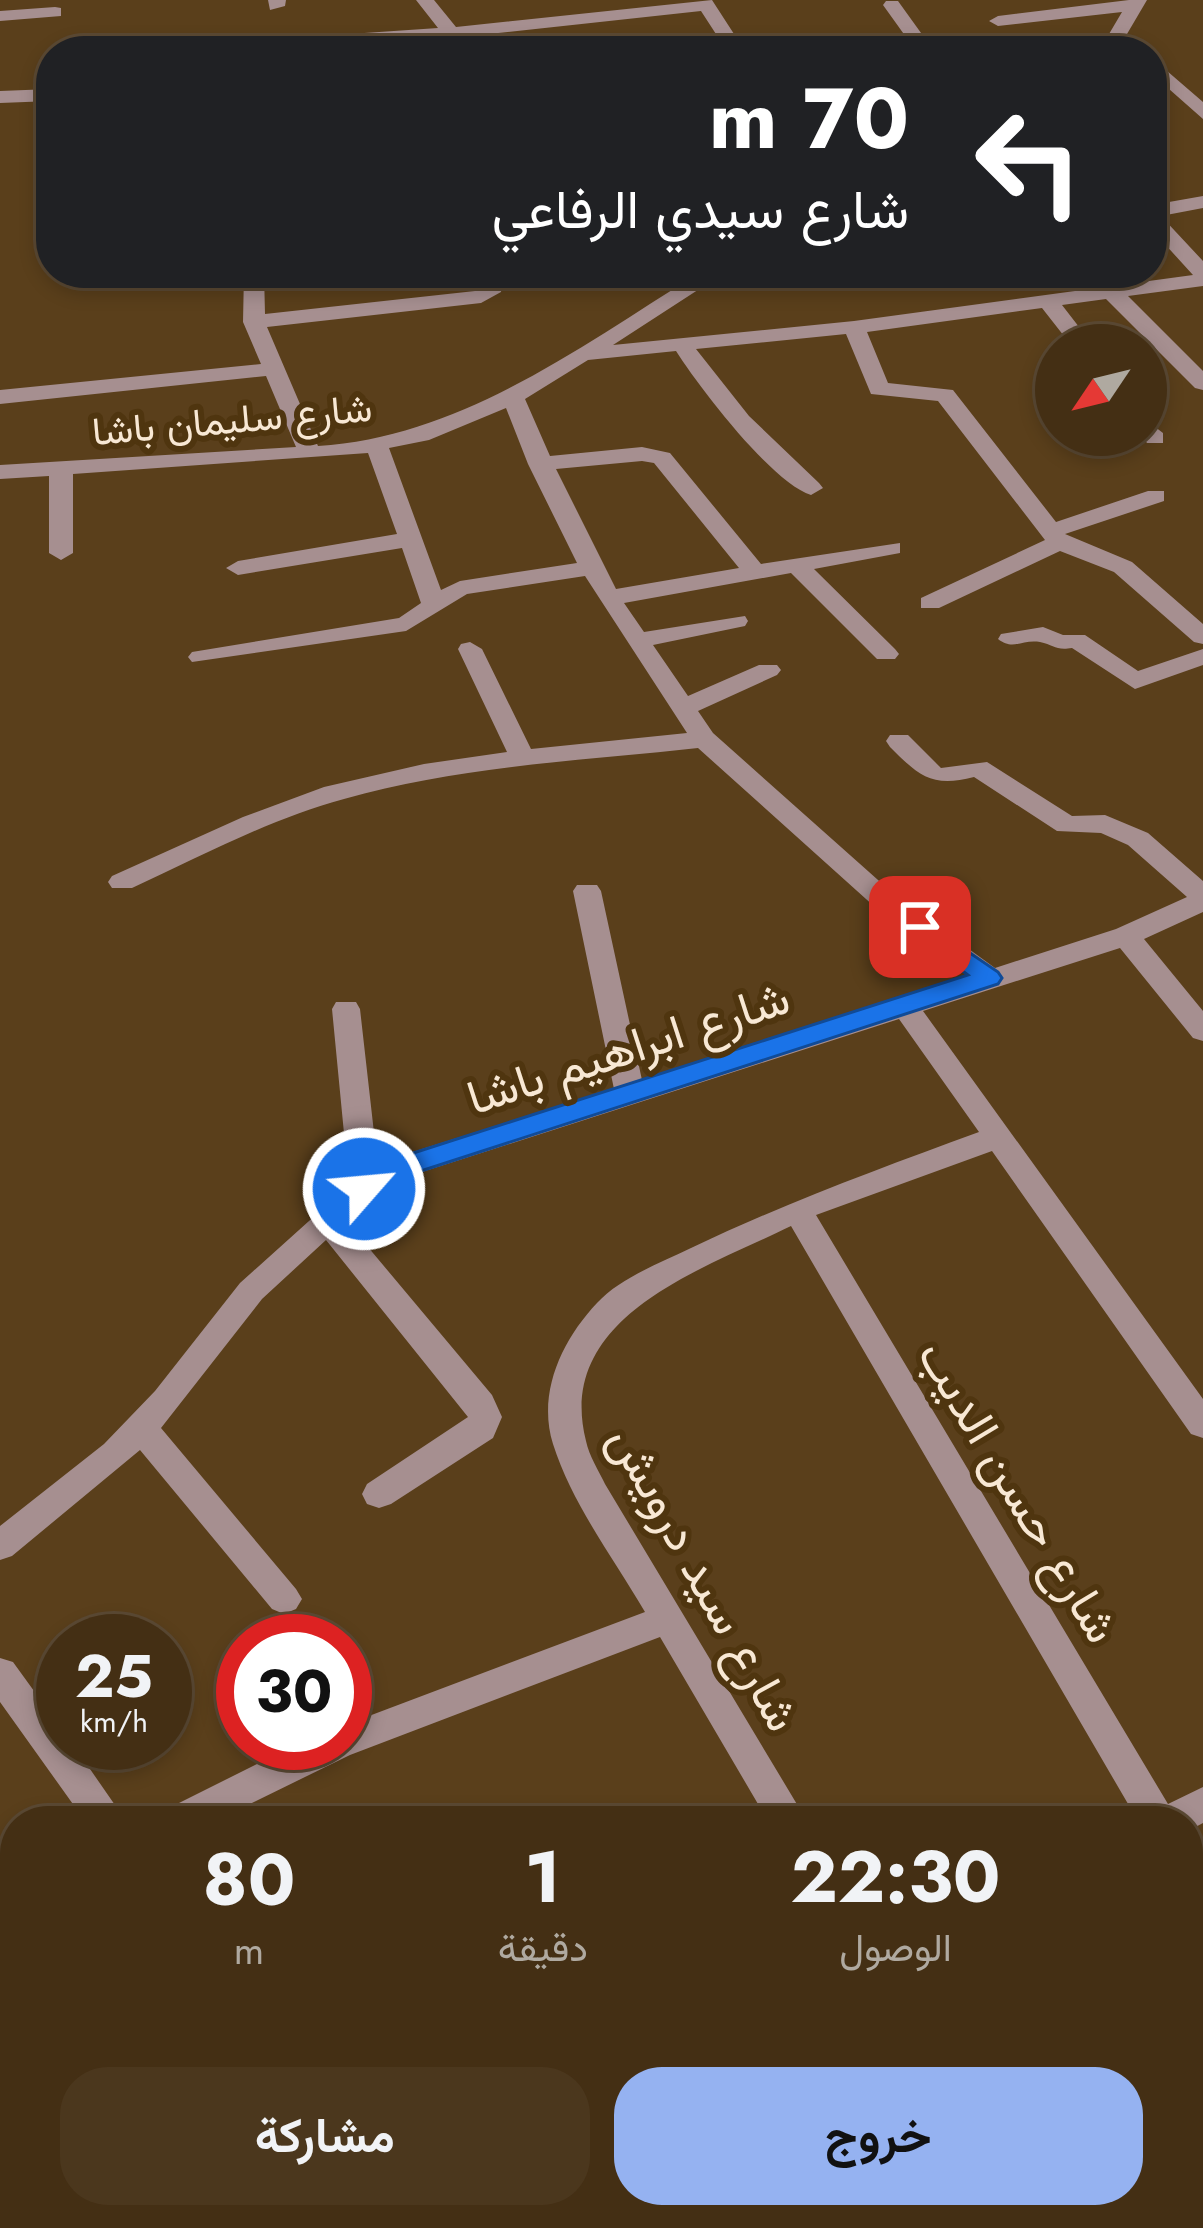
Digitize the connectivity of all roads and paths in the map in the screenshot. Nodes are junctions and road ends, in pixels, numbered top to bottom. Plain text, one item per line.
1 (425, 0) edge
2 (704, 3) edge
3 (1136, 3) edge
4 (892, 5) dead end
5 (612, 8) edge
6 (55, 13) edge
7 (0, 16) edge
8 (998, 21) dead end
9 (1120, 33) junction
10 (449, 36) edge
11 (481, 36) edge
12 (726, 36) edge
13 (914, 36) edge
14 (1118, 36) edge
15 (1123, 36) edge
16 (1167, 78) edge
17 (36, 96) edge
18 (0, 97) edge
19 (1203, 112) edge
20 (1198, 209) edge
21 (1167, 213) edge
22 (1167, 233) edge
23 (1203, 276) edge
24 (1167, 282) edge
25 (254, 288) edge
26 (494, 288) edge
27 (689, 288) edge
28 (1134, 288) edge
29 (1111, 292) junction
30 (1047, 301) junction
31 (254, 322) junction
32 (1065, 324) edge
33 (854, 327) junction
34 (682, 344) junction
35 (575, 355) junction
36 (273, 369) junction
37 (1203, 383) edge
38 (0, 397) edge
39 (513, 397) junction
40 (377, 446) junction
41 (310, 453) junction
42 (539, 464) junction
43 (61, 469) junction
44 (0, 472) edge
45 (811, 488) dead end
46 (1156, 496) dead end
47 (1055, 536) junction
48 (411, 539) junction
49 (892, 548) dead end
50 (62, 553) dead end
51 (796, 565) junction
52 (238, 568) dead end
53 (593, 568) junction
54 (755, 572) junction
55 (609, 598) junction
56 (930, 603) dead end
57 (435, 607) junction
58 (736, 621) dead end
59 (1203, 637) edge
60 (1010, 639) dead end
61 (637, 641) junction
62 (470, 649) dead end
63 (886, 654) dead end
64 (201, 657) dead end
65 (1203, 657) edge
66 (768, 670) dead end
67 (682, 708) junction
68 (704, 739) junction
69 (899, 741) dead end
70 (524, 761) junction
71 (122, 882) dead end
72 (587, 891) dead end
73 (1203, 898) edge
74 (1126, 936) junction
75 (989, 978) junction
76 (904, 1005) junction
77 (346, 1009) dead end
78 (1203, 1031) edge
79 (630, 1095) junction
80 (998, 1137) junction
81 (364, 1189) junction
82 (797, 1210) junction
83 (328, 1221) junction
84 (1203, 1425) edge
85 (141, 1427) junction
86 (379, 1494) dead end
87 (0, 1546) edge
88 (284, 1599) dead end
89 (668, 1619) junction
90 (0, 1673) edge
91 (372, 1731) edge
92 (275, 1770) edge
93 (96, 1806) edge
94 (208, 1806) edge
95 (779, 1806) edge
96 (1149, 1806) edge

1 - 10 street
2 - 5 street
2 - 12 street
3 - 8 street
3 - 9 street
4 - 13 street
5 - 11 street
6 - 7 street
9 - 14 street
9 - 15 street
16 - 19 street
17 - 18 street
20 - 21 street
22 - 23 street
23 - 24 street
25 - 31 street
26 - 31 street
27 - 35 street, شارع سليمان باشا
28 - 29 street
29 - 30 street
29 - 37 street
30 - 32 street
30 - 33 street
31 - 36 street
33 - 34 street
33 - 47 street
34 - 35 street
34 - 45 street
35 - 39 street, شارع سليمان باشا
36 - 38 street
36 - 41 street
39 - 40 street, شارع سليمان باشا
39 - 42 street
40 - 41 street, شارع سليمان باشا
40 - 48 street
41 - 43 street, شارع سليمان باشا
42 - 53 street
42 - 54 street
43 - 44 street, شارع سليمان باشا
43 - 50 street
46 - 47 street
47 - 56 street
47 - 59 street
48 - 52 street
48 - 57 street
49 - 51 street
51 - 54 street
51 - 63 street
53 - 55 street
53 - 57 street
54 - 55 street
55 - 61 street
57 - 64 street
58 - 61 street
60 - 65 street
61 - 67 street
62 - 70 street
66 - 67 street
67 - 68 street
68 - 70 street
68 - 75 street
69 - 73 street
70 - 71 street
72 - 79 street
73 - 74 street, شارع ابراهيم باشا
74 - 75 street, شارع ابراهيم باشا
74 - 78 street
75 - 76 street, شارع ابراهيم باشا
76 - 79 street, شارع ابراهيم باشا
76 - 80 street
77 - 81 street
79 - 81 street, شارع ابراهيم باشا
80 - 82 street, شارع سيد درويش
80 - 84 street
81 - 83 street, شارع ابراهيم باشا
82 - 89 street, شارع سيد درويش
82 - 96 street, شارع حسن الديب
83 - 85 street, شارع ابراهيم باشا
83 - 86 street
85 - 87 street, شارع ابراهيم باشا
85 - 88 street
89 - 91 street
89 - 95 street, شارع سيد درويش
90 - 93 street
92 - 94 street

